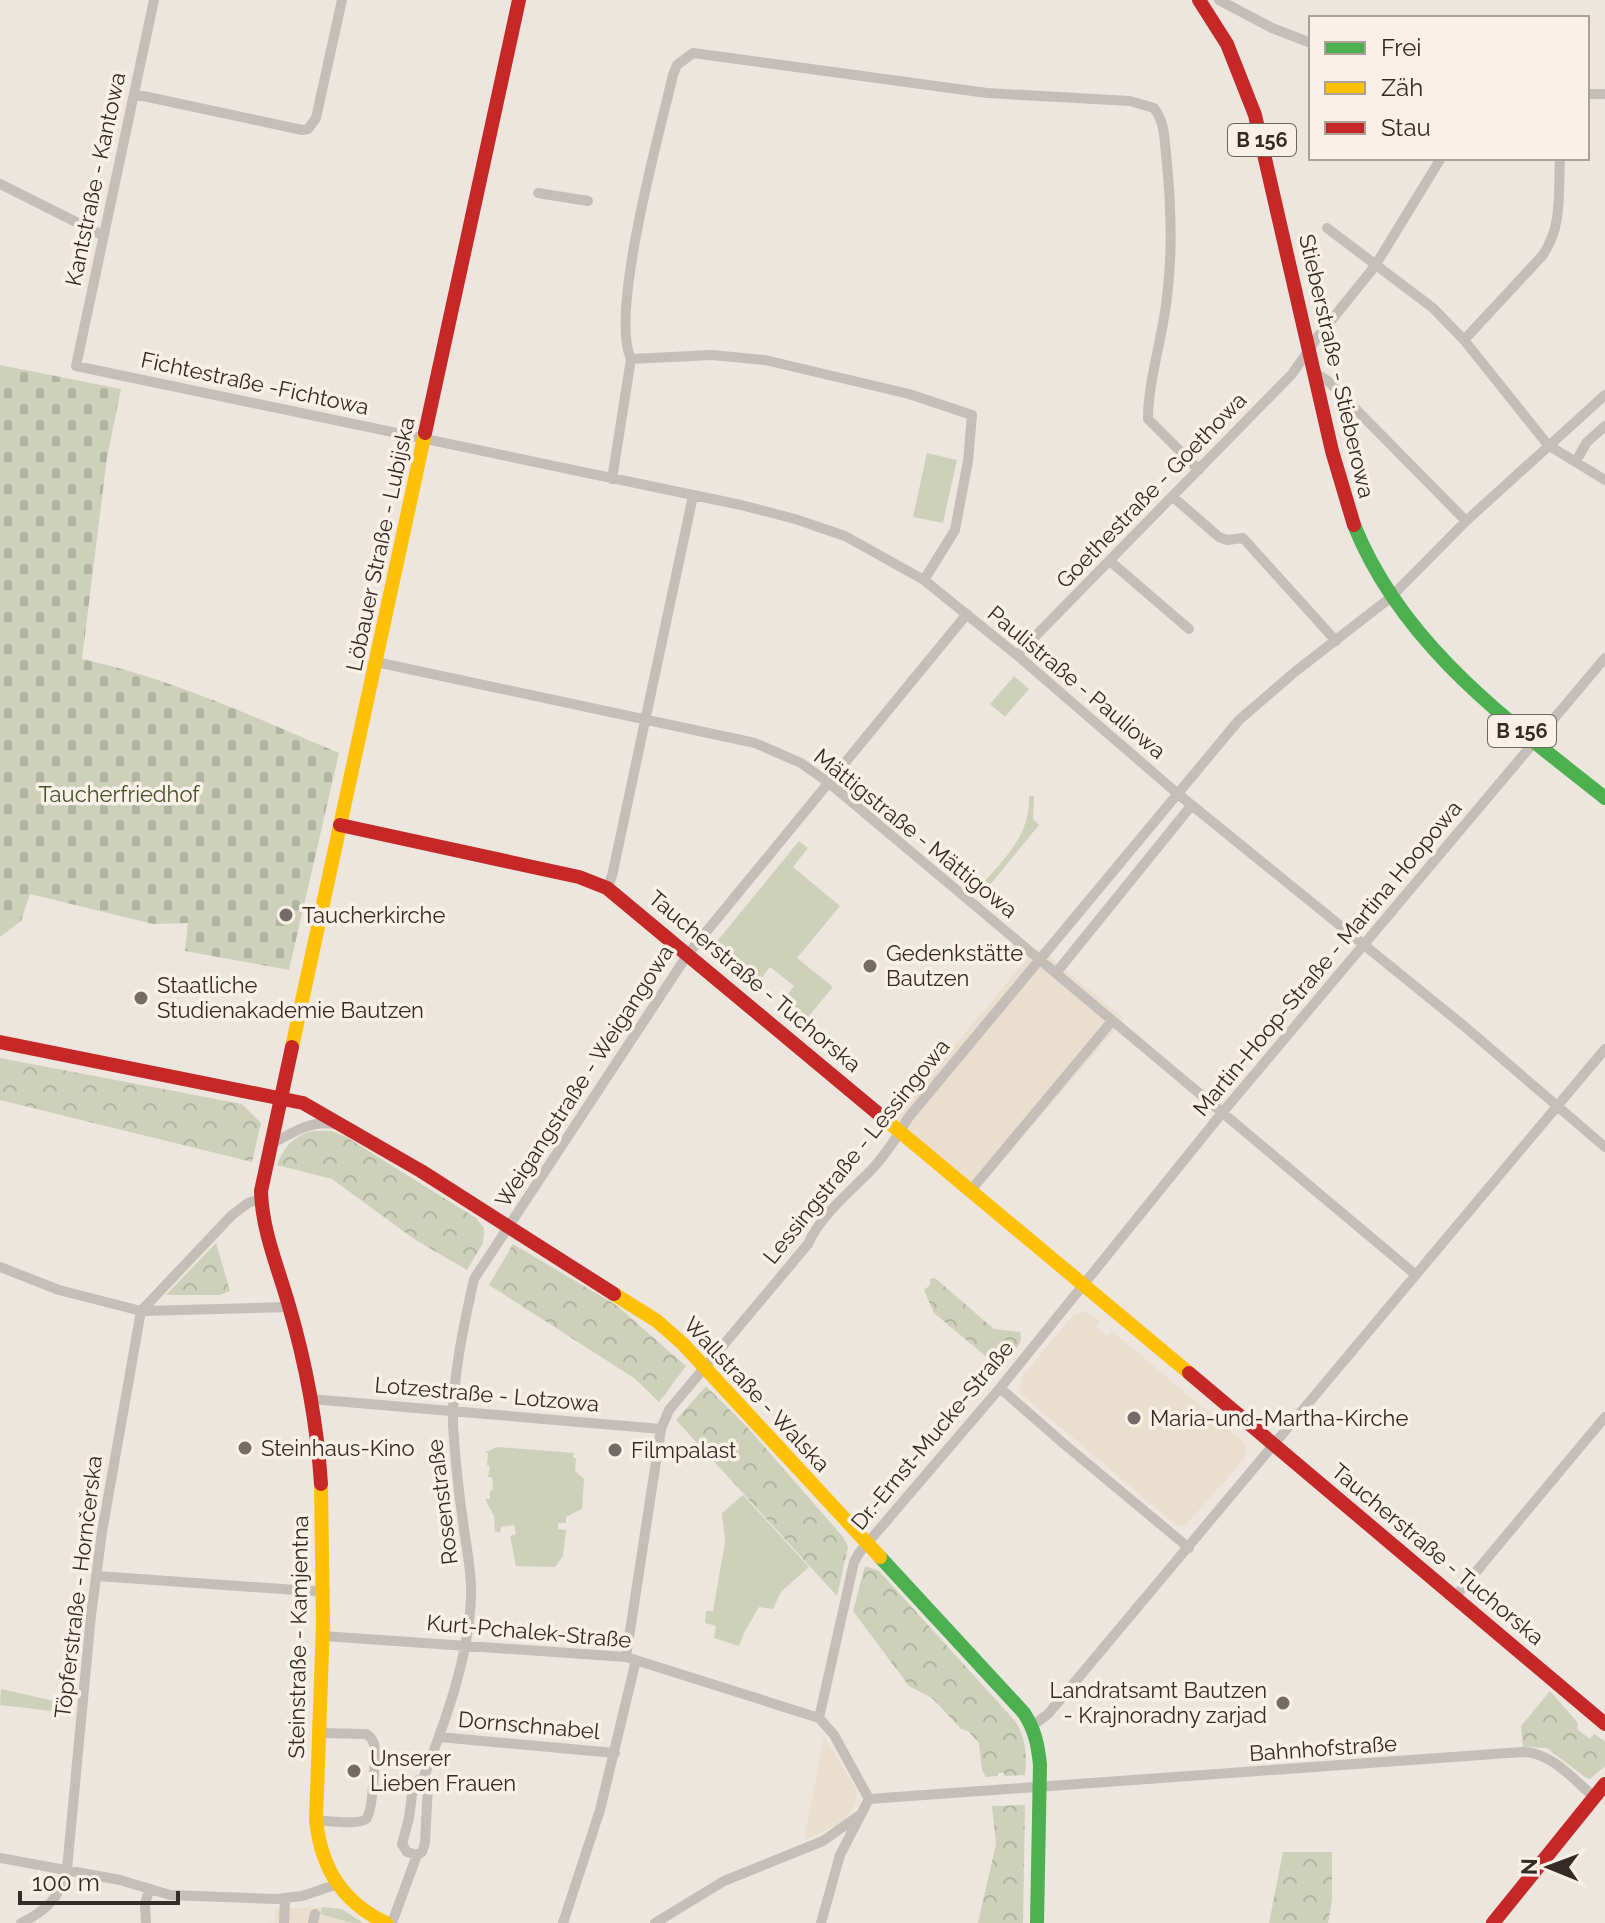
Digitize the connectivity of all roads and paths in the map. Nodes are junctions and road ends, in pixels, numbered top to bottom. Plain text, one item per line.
1 (154, 0) edge
2 (342, 0) edge
3 (519, 0) edge
4 (1200, 0) edge
5 (1219, 0) edge
6 (1309, 42) edge
7 (134, 94) junction
8 (1440, 160) edge
9 (1560, 160) edge
10 (0, 184) edge
11 (538, 193) dead end
12 (588, 201) dead end
13 (1327, 228) dead end
14 (102, 235) junction
15 (1375, 266) junction
16 (1464, 340) junction
17 (1309, 349) junction
18 (631, 359) junction
19 (76, 366) joint
20 (1315, 373) junction
21 (1605, 395) edge
22 (1605, 426) edge
23 (426, 439) junction
24 (1548, 445) junction
25 (1576, 461) junction
26 (1199, 470) junction
27 (612, 479) junction
28 (1605, 480) edge
29 (693, 496) junction
30 (1173, 497) junction
31 (1466, 521) junction
32 (1111, 562) junction
33 (924, 580) junction
34 (1390, 598) junction
35 (967, 614) junction
36 (1189, 629) dead end
37 (1336, 641) junction
38 (1017, 655) junction
39 (1605, 658) edge
40 (376, 662) junction
41 (644, 718) junction
42 (1536, 742) junction
43 (829, 783) junction
44 (1178, 794) junction
45 (1605, 798) edge
46 (1191, 806) junction
47 (340, 825) junction
48 (607, 888) junction
49 (1364, 947) junction
50 (688, 954) junction
51 (1040, 960) junction
52 (1056, 973) junction
53 (1112, 1021) junction
54 (0, 1042) edge
55 (1605, 1049) edge
56 (281, 1096) junction
57 (1557, 1106) junction
58 (1222, 1113) junction
59 (344, 1125) junction
60 (901, 1132) junction
61 (270, 1145) junction
62 (1605, 1147) edge
63 (971, 1190) junction
64 (261, 1199) junction
65 (509, 1226) junction
66 (0, 1267) edge
67 (1416, 1275) junction
68 (1083, 1286) junction
69 (287, 1300) junction
70 (141, 1311) junction
71 (704, 1368) junction
72 (1000, 1388) junction
73 (310, 1399) junction
74 (453, 1412) junction
75 (1605, 1417) edge
76 (661, 1429) junction
77 (1274, 1445) junction
78 (866, 1543) junction
79 (1189, 1548) junction
80 (97, 1576) junction
81 (325, 1592) junction
82 (1455, 1597) junction
83 (323, 1636) junction
84 (465, 1644) junction
85 (631, 1658) junction
86 (819, 1718) junction
87 (1605, 1724) edge
88 (1032, 1726) junction
89 (319, 1733) junction
90 (439, 1737) junction
91 (615, 1753) junction
92 (423, 1779) junction
93 (1605, 1784) edge
94 (1040, 1786) junction
95 (1594, 1797) junction
96 (869, 1799) junction
97 (861, 1814) junction
98 (316, 1820) junction
99 (823, 1841) junction
100 (417, 1855) junction
101 (840, 1855) junction
102 (0, 1858) edge
103 (67, 1869) junction
104 (335, 1885) junction
105 (149, 1890) junction
106 (285, 1898) junction
107 (379, 1922) edge
108 (564, 1922) edge
109 (21, 1923) edge
110 (146, 1923) edge
111 (284, 1923) edge
112 (392, 1923) edge
113 (655, 1923) edge
114 (821, 1923) edge
115 (1037, 1923) edge
116 (1493, 1923) edge

1 - 7 street, Kantstraße - Kantowa
2 - 7 street
3 - 23 street, Löbauer Straße - Lubijska
4 - 17 street, Stieberstraße - Stieberowa / B 156
5 - 6 street
7 - 14 street, Kantstraße - Kantowa
8 - 15 street, Goethestraße - Goethowa
9 - 16 street
10 - 14 street
11 - 12 street
13 - 15 street
14 - 19 street, Kantstraße - Kantowa
15 - 16 street
15 - 17 street, Goethestraße - Goethowa
16 - 24 street
17 - 20 street, Stieberstraße - Stieberowa / B 156
17 - 26 street, Goethestraße - Goethowa
18 - 26 street
18 - 27 street
18 - 33 street
19 - 23 street, Fichtestraße -Fichtowa
20 - 31 street
20 - 34 street, Stieberstraße - Stieberowa / B 156
21 - 24 street, Lessingstraße - Lessingowa
22 - 25 street
23 - 27 street, Paulistraße - Pauliowa
23 - 40 street, Löbauer Straße - Lubijska
24 - 25 street
24 - 31 street, Lessingstraße - Lessingowa
25 - 28 street
26 - 30 street, Goethestraße - Goethowa
27 - 29 street, Paulistraße - Pauliowa
29 - 33 street, Paulistraße - Pauliowa
29 - 41 street
30 - 32 street, Goethestraße - Goethowa
30 - 37 street
31 - 34 street, Lessingstraße - Lessingowa
32 - 36 street
32 - 38 street, Goethestraße - Goethowa
33 - 35 street, Paulistraße - Pauliowa
34 - 37 street, Lessingstraße - Lessingowa
34 - 42 street, Stieberstraße - Stieberowa / B 156
35 - 38 street, Paulistraße - Pauliowa
35 - 43 street, Weigangstraße - Weigangowa
37 - 44 street, Lessingstraße - Lessingowa
38 - 44 street, Paulistraße - Pauliowa
39 - 42 street, Martin-Hoop-Straße - Martina Hoopowa
40 - 41 street, Mättigstraße - Mättigowa
40 - 47 street, Löbauer Straße - Lubijska
41 - 43 street, Mättigstraße - Mättigowa
41 - 48 street
42 - 45 street, Stieberstraße - Stieberowa / B 156
42 - 49 street, Martin-Hoop-Straße - Martina Hoopowa
43 - 50 street, Weigangstraße - Weigangowa
43 - 51 street, Mättigstraße - Mättigowa
44 - 46 street, Paulistraße - Pauliowa
44 - 51 street, Lessingstraße - Lessingowa
46 - 49 street, Paulistraße - Pauliowa
46 - 52 street
47 - 48 street, Taucherstraße - Tuchorska
47 - 56 street, Löbauer Straße - Lubijska
48 - 50 street, Taucherstraße - Tuchorska
49 - 57 street, Paulistraße - Pauliowa
49 - 58 street, Martin-Hoop-Straße - Martina Hoopowa
50 - 60 street, Taucherstraße - Tuchorska
50 - 65 street, Weigangstraße - Weigangowa
51 - 52 street, Mättigstraße - Mättigowa
51 - 60 street, Lessingstraße - Lessingowa
52 - 53 street, Mättigstraße - Mättigowa
53 - 58 street, Mättigstraße - Mättigowa
53 - 63 street
54 - 56 street, Wallstraße - Walska
55 - 57 street
56 - 59 street, Wallstraße - Walska
56 - 61 street, Löbauer Straße - Lubijska
57 - 62 street, Paulistraße - Pauliowa
57 - 67 street
58 - 67 street, Mättigstraße - Mättigowa
58 - 68 street, Martin-Hoop-Straße - Martina Hoopowa
59 - 61 street
59 - 65 street, Wallstraße - Walska
60 - 63 street, Taucherstraße - Tuchorska
60 - 71 street, Lessingstraße - Lessingowa
61 - 64 street, Löbauer Straße - Lubijska
63 - 68 street, Taucherstraße - Tuchorska
64 - 69 street, Steinstraße - Kamjentna
64 - 70 street
65 - 71 street, Wallstraße - Walska
65 - 74 street, Rosenstraße
66 - 70 street
67 - 77 street
68 - 72 street, Dr.-Ernst-Mucke-Straße
68 - 77 street, Taucherstraße - Tuchorska
69 - 70 street
69 - 73 street, Steinstraße - Kamjentna
70 - 80 street, Töpferstraße - Hornčerska
71 - 76 street, Lessingstraße - Lessingowa
71 - 78 street, Wallstraße - Walska
72 - 78 street, Dr.-Ernst-Mucke-Straße
72 - 79 street
73 - 74 street, Lotzestraße - Lotzowa
73 - 81 street, Steinstraße - Kamjentna
74 - 76 street, Lotzestraße - Lotzowa
74 - 84 street, Rosenstraße
75 - 82 street
76 - 85 street
77 - 79 street
77 - 82 street, Taucherstraße - Tuchorska
78 - 86 street, Dr.-Ernst-Mucke-Straße
78 - 88 street, Wallstraße - Walska
79 - 88 street
80 - 81 street
80 - 103 street, Töpferstraße - Hornčerska
81 - 83 street, Steinstraße - Kamjentna
82 - 87 street, Taucherstraße - Tuchorska
83 - 84 street, Kurt-Pchalek-Straße
83 - 89 street, Steinstraße - Kamjentna
84 - 85 street, Kurt-Pchalek-Straße
84 - 90 street, Rosenstraße
85 - 86 street, Kurt-Pchalek-Straße
85 - 91 street
86 - 96 street
88 - 94 street, Wallstraße - Walska
89 - 98 street, Steinstraße - Kamjentna
89 - 98 street
90 - 91 street, Dornschnabel
90 - 92 street, Rosenstraße
91 - 108 street
92 - 100 street
92 - 100 street, Rosenstraße
93 - 95 street
94 - 95 street, Bahnhofstraße
94 - 96 street, Bahnhofstraße
94 - 115 street, Wallstraße - Walska
95 - 116 street
96 - 97 street
97 - 99 street
97 - 101 street
98 - 104 street, Steinstraße - Kamjentna
99 - 101 street
99 - 113 street
100 - 112 street
101 - 114 street
102 - 103 street
103 - 105 street
103 - 109 street, Töpferstraße - Hornčerska
104 - 106 street
104 - 107 street
105 - 106 street
105 - 110 street
106 - 111 street

